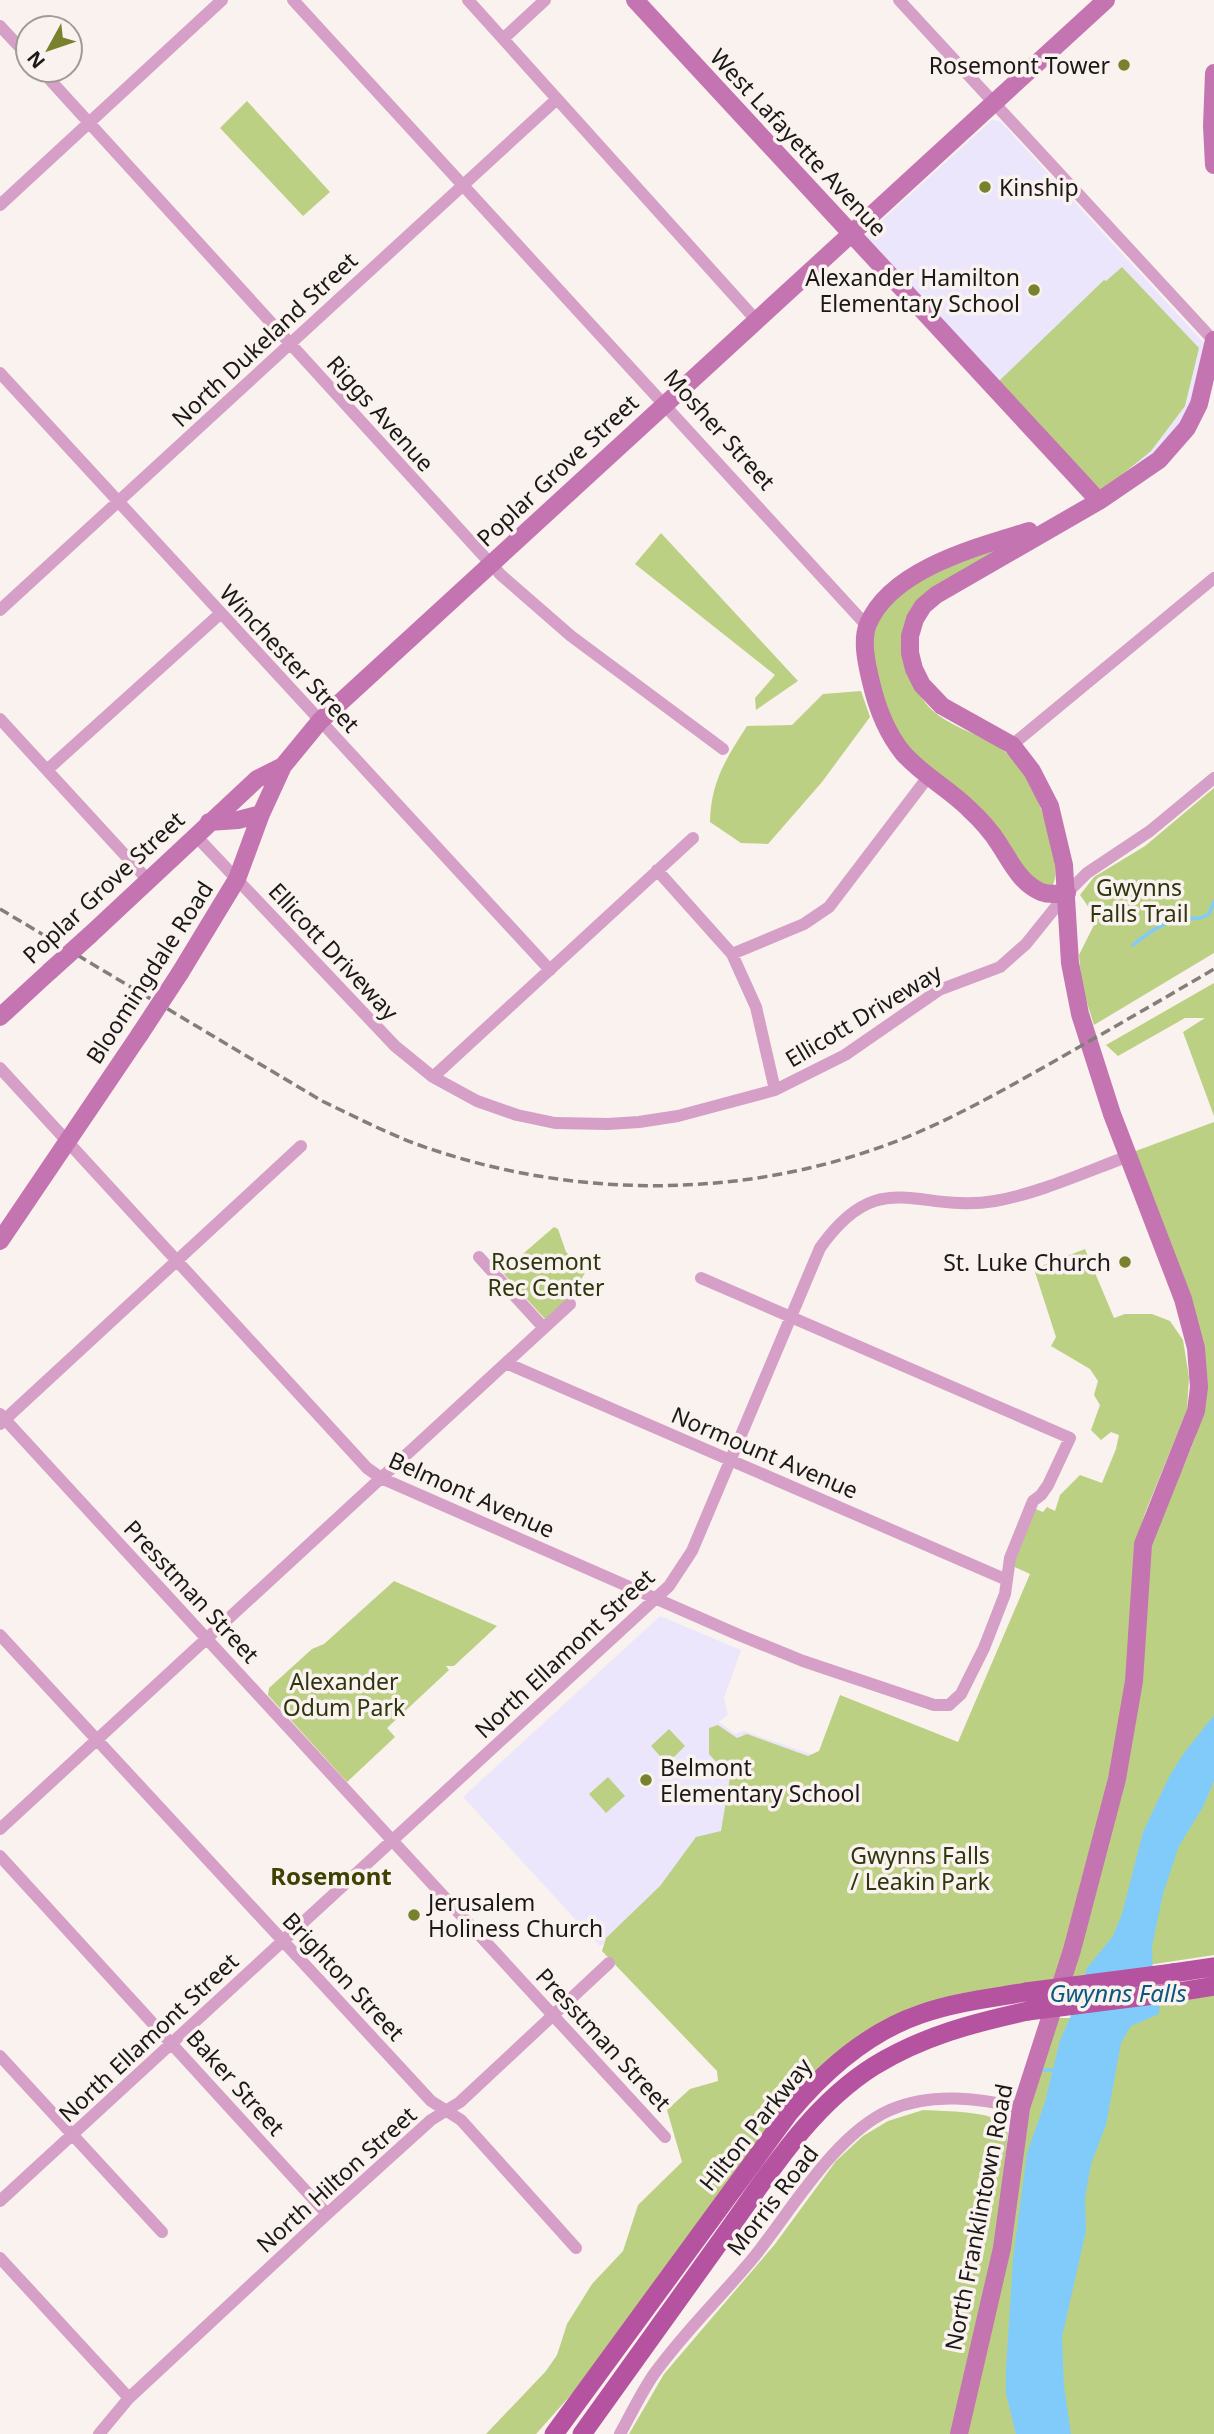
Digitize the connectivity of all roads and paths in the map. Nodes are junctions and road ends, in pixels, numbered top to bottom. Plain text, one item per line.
1 (222, 0) edge
2 (293, 0) edge
3 (468, 0) edge
4 (545, 0) edge
5 (635, 0) edge
6 (899, 0) edge
7 (1106, 0) edge
8 (0, 26) edge
9 (504, 38) junction
10 (14, 41) edge
11 (1214, 73) edge
12 (54, 84) edge
13 (557, 99) junction
14 (994, 103) junction
15 (89, 123) junction
16 (1214, 165) edge
17 (463, 184) junction
18 (0, 205) edge
19 (851, 233) junction
20 (757, 321) junction
21 (1214, 341) edge
22 (290, 344) junction
23 (0, 373) edge
24 (664, 405) junction
25 (1099, 501) junction
26 (118, 502) junction
27 (1063, 521) junction
28 (491, 565) junction
29 (1214, 578) edge
30 (0, 610) edge
31 (220, 613) junction
32 (867, 626) junction
33 (0, 719) edge
34 (320, 721) junction
35 (1012, 745) junction
36 (723, 750) dead end
37 (283, 766) junction
38 (47, 770) junction
39 (928, 777) junction
40 (1214, 778) edge
41 (261, 814) junction
42 (209, 822) junction
43 (195, 835) junction
44 (693, 838) dead end
45 (657, 870) junction
46 (148, 879) junction
47 (237, 879) junction
48 (1067, 893) junction
49 (732, 954) junction
50 (550, 970) junction
51 (0, 1017) edge
52 (0, 1068) edge
53 (433, 1077) junction
54 (775, 1090) junction
55 (68, 1140) junction
56 (301, 1146) dead end
57 (1129, 1156) junction
58 (0, 1241) edge
59 (479, 1257) dead end
60 (177, 1260) junction
61 (701, 1278) dead end
62 (570, 1304) dead end
63 (791, 1318) junction
64 (544, 1328) junction
65 (506, 1363) junction
66 (2, 1419) edge
67 (732, 1460) junction
68 (381, 1478) junction
69 (1007, 1580) junction
70 (656, 1598) junction
71 (0, 1635) edge
72 (207, 1638) junction
73 (97, 1740) junction
74 (0, 1829) edge
75 (391, 1839) junction
76 (0, 1856) edge
77 (283, 1941) junction
78 (609, 1963) dead end
79 (1214, 1967) edge
80 (1176, 1982) junction
81 (1214, 1986) edge
82 (1027, 2002) junction
83 (553, 2015) junction
84 (172, 2043) junction
85 (0, 2056) edge
86 (1020, 2108) junction
87 (446, 2111) junction
88 (72, 2135) junction
89 (665, 2137) dead end
90 (0, 2201) edge
91 (327, 2214) junction
92 (162, 2232) dead end
93 (576, 2248) dead end
94 (0, 2258) edge
95 (129, 2398) junction
96 (99, 2434) edge
97 (554, 2434) edge
98 (582, 2434) edge
99 (620, 2434) edge
100 (959, 2434) edge

1 - 15 street
2 - 17 street, Mosher Street
3 - 9 street
4 - 9 street
5 - 19 street, West Lafayette Avenue
6 - 14 street
7 - 14 street, Poplar Grove Street
8 - 10 street
9 - 13 street
11 - 16 street
12 - 15 street, Riggs Avenue
13 - 17 street, North Dukeland Street
13 - 20 street
14 - 19 street, Poplar Grove Street
14 - 21 street
15 - 18 street
15 - 22 street, Riggs Avenue
17 - 22 street, North Dukeland Street
17 - 24 street, Mosher Street
19 - 20 street, Poplar Grove Street
19 - 25 street, West Lafayette Avenue
20 - 24 street, Poplar Grove Street
21 - 25 street, North Franklintown Road
22 - 26 street, North Dukeland Street
22 - 28 street, Riggs Avenue
23 - 26 street, Winchester Street
24 - 28 street, Poplar Grove Street
24 - 32 street, Mosher Street
25 - 27 street, North Franklintown Road
26 - 30 street, North Dukeland Street
26 - 31 street, Winchester Street
27 - 32 street, North Franklintown Road
27 - 35 street, North Franklintown Road
28 - 34 street, Poplar Grove Street
28 - 36 street, Riggs Avenue
29 - 35 street
31 - 34 street, Winchester Street
31 - 38 street
32 - 39 street
33 - 38 street
34 - 37 street, Bloomingdale Road
34 - 50 street, Winchester Street
35 - 48 street, North Franklintown Road
37 - 41 street, Bloomingdale Road
37 - 42 street, Poplar Grove Street
38 - 46 street
39 - 48 street
39 - 49 street
40 - 48 street, Ellicott Driveway
41 - 42 street, Poplar Grove Street
41 - 47 street, Bloomingdale Road
42 - 43 street, Poplar Grove Street
43 - 46 street, Poplar Grove Street
43 - 47 street, Ellicott Driveway
44 - 45 street
45 - 49 street
45 - 50 street
46 - 51 street, Poplar Grove Street, bridge
47 - 53 street, Ellicott Driveway
47 - 55 street, Bloomingdale Road, bridge
48 - 54 street, Ellicott Driveway
48 - 57 street, North Franklintown Road
49 - 54 street
50 - 53 street
52 - 55 street, Belmont Avenue
53 - 54 street, Ellicott Driveway
55 - 58 street, Bloomingdale Road
55 - 60 street, Belmont Avenue
56 - 60 street
57 - 63 street, North Ellamont Street
57 - 86 street, North Franklintown Road
59 - 64 street
60 - 66 street
60 - 68 street, Belmont Avenue
61 - 63 street
62 - 64 street
63 - 67 street, North Ellamont Street
63 - 69 street
64 - 65 street
65 - 67 street, Normount Avenue
65 - 68 street
66 - 72 street, Presstman Street
67 - 69 street, Normount Avenue
67 - 70 street, North Ellamont Street
68 - 70 street, Belmont Avenue
68 - 72 street
69 - 70 street, Belmont Avenue
70 - 75 street, North Ellamont Street
71 - 73 street, Brighton Street
72 - 73 street
72 - 75 street, Presstman Street
73 - 74 street
73 - 77 street, Brighton Street
75 - 77 street, North Ellamont Street
75 - 83 street, Presstman Street
76 - 84 street, Baker Street
77 - 84 street, North Ellamont Street
77 - 87 street, Brighton Street
78 - 83 street, North Hilton Street
79 - 80 main road, Hilton Parkway
80 - 81 main road, Hilton Parkway
80 - 82 main road, Hilton Parkway, bridge
82 - 97 main road, Hilton Parkway
82 - 98 main road, Hilton Parkway
83 - 87 street, North Hilton Street
83 - 89 street, Presstman Street
84 - 88 street, North Ellamont Street
84 - 91 street, Baker Street
85 - 88 street
86 - 99 street, Morris Road
86 - 100 street, North Franklintown Road
87 - 91 street, North Hilton Street
87 - 93 street, Brighton Street
88 - 90 street, North Ellamont Street
88 - 92 street
91 - 95 street, North Hilton Street
94 - 95 street
95 - 96 street, North Hilton Street

